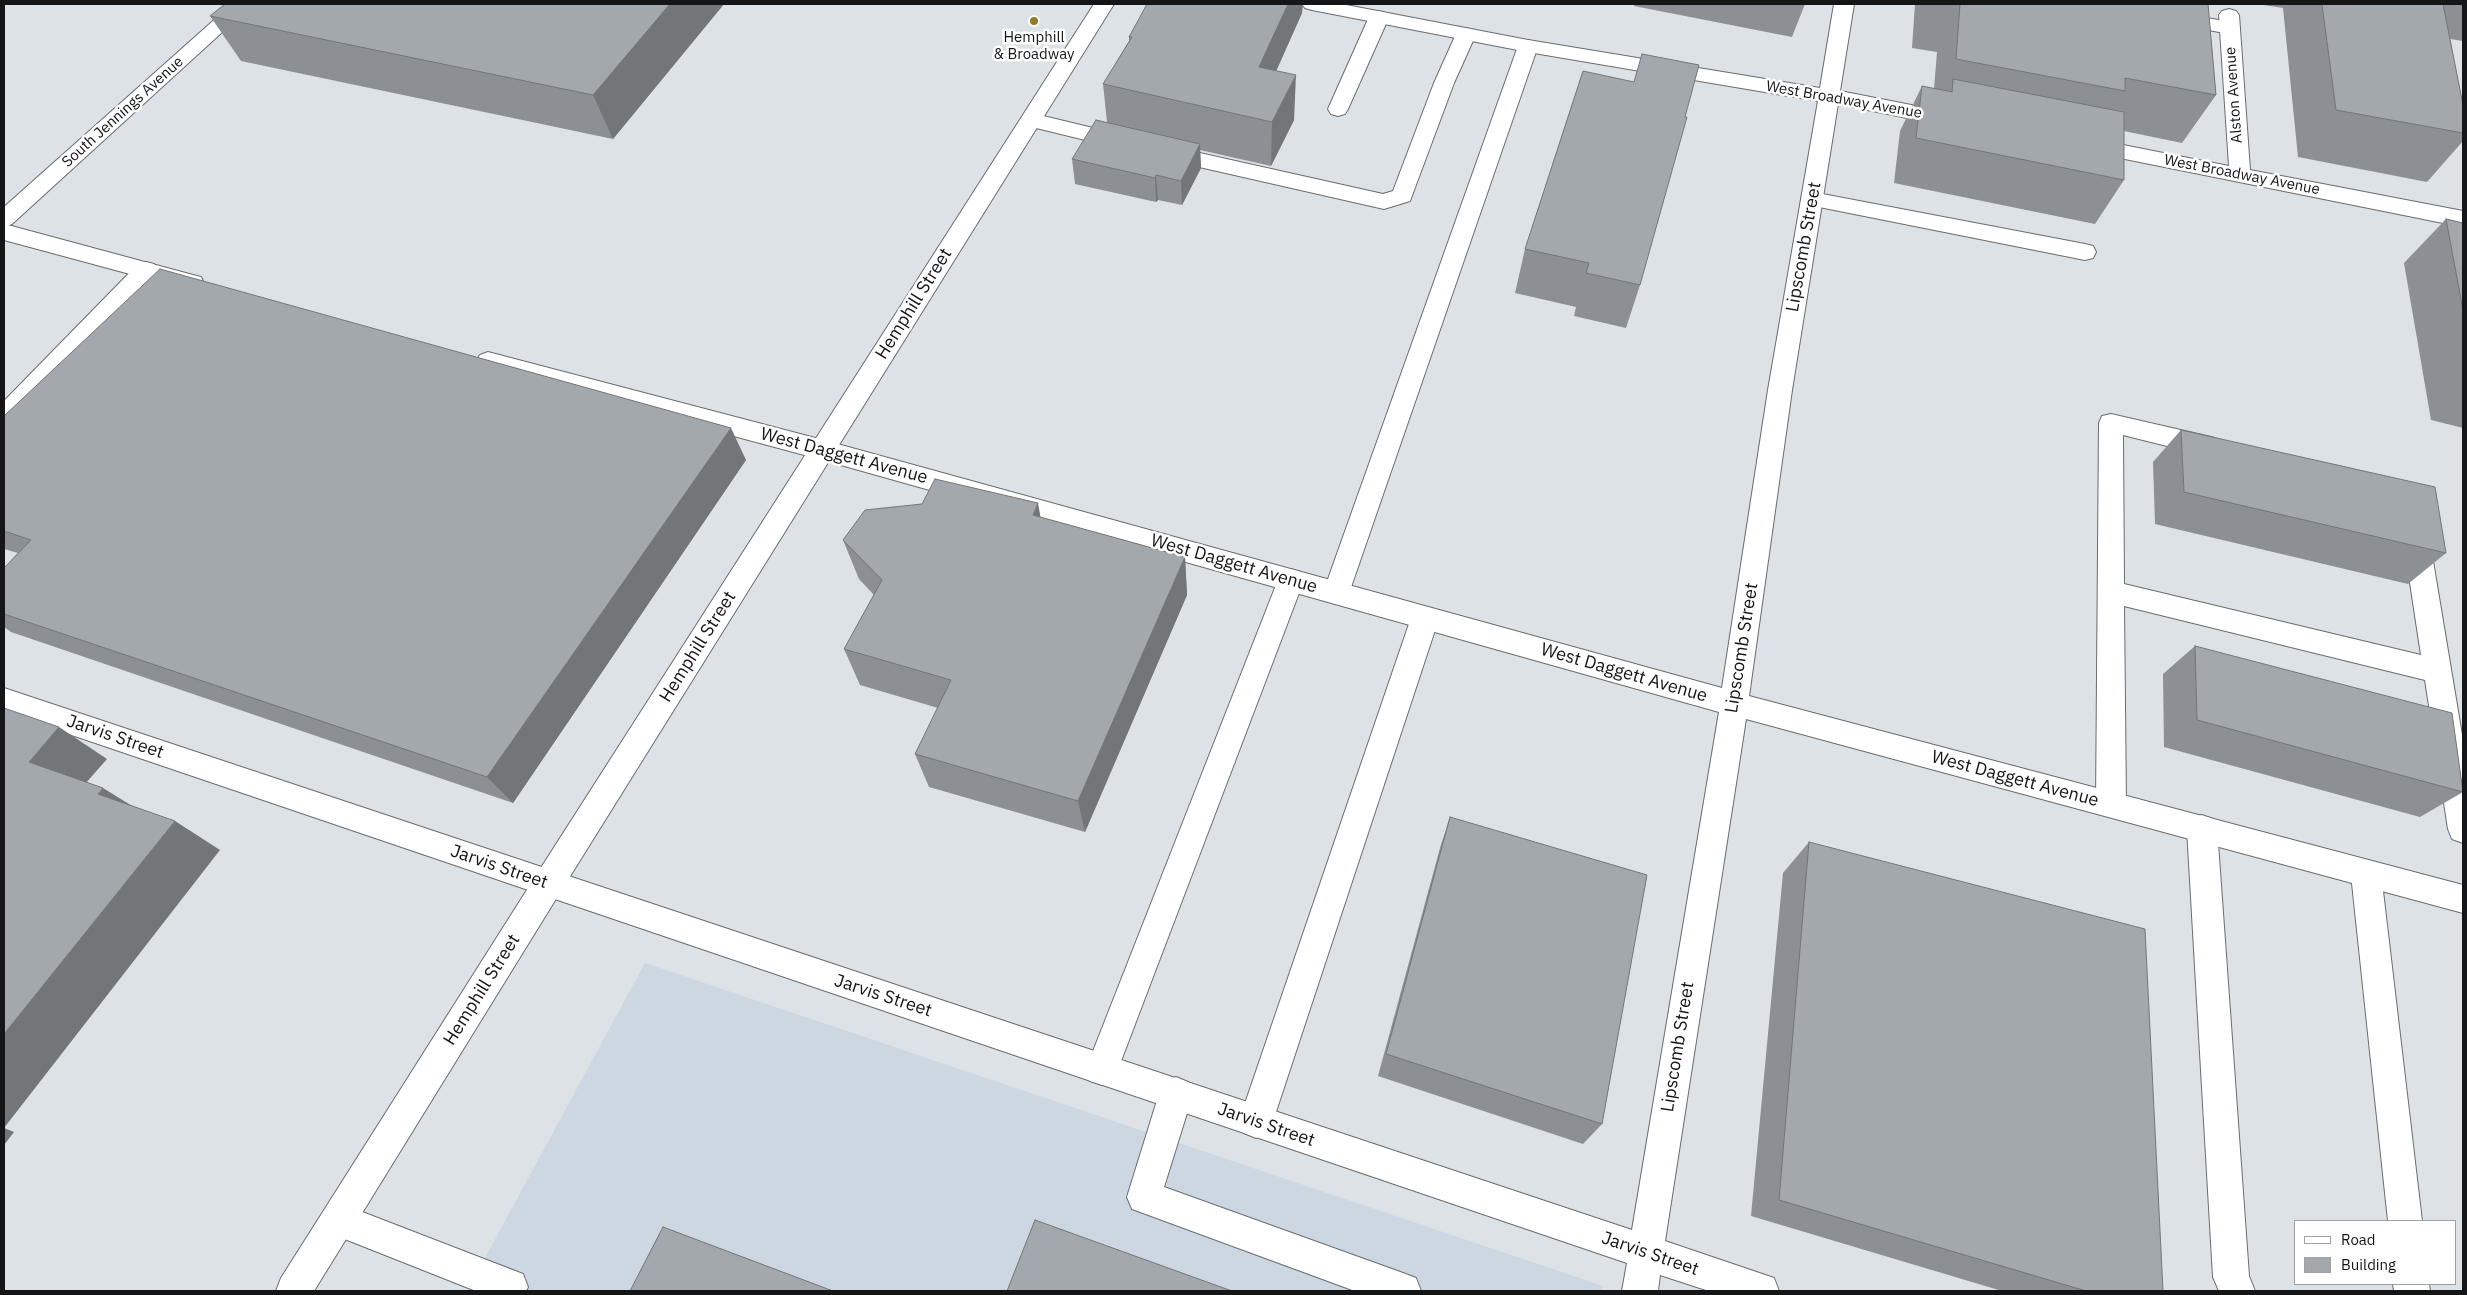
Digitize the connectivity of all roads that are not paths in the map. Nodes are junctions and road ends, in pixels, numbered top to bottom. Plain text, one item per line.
1 (243, 4) edge
2 (1104, 4) edge
3 (1312, 4) edge
4 (1419, 4) edge
5 (1844, 4) edge
6 (2157, 15) edge
7 (1379, 17) junction
8 (1409, 23) junction
9 (1466, 34) junction
10 (1528, 46) junction
11 (1830, 96) junction
12 (1338, 109) dead end
13 (1031, 120) junction
14 (1970, 123) edge
15 (2066, 141) edge
16 (2240, 174) junction
17 (1812, 199) junction
18 (4, 219) edge
19 (2463, 219) edge
20 (4, 232) edge
21 (2085, 252) dead end
22 (146, 270) junction
23 (213, 288) edge
24 (470, 356) edge
25 (4, 416) edge
26 (822, 450) junction
27 (2236, 452) edge
28 (2412, 511) edge
29 (1291, 580) junction
30 (2110, 592) junction
31 (1336, 593) junction
32 (1426, 618) junction
33 (2438, 671) junction
34 (4, 700) edge
35 (1734, 704) junction
36 (2110, 804) junction
37 (2202, 829) junction
38 (2463, 829) edge
39 (2366, 874) junction
40 (548, 884) junction
41 (2463, 899) edge
42 (1102, 1069) junction
43 (1176, 1094) junction
44 (1256, 1121) junction
45 (339, 1220) junction
46 (2404, 1220) edge
47 (1646, 1252) junction
48 (294, 1291) edge
49 (507, 1291) edge
50 (1403, 1291) edge
51 (1640, 1291) edge
52 (1761, 1291) edge
53 (2237, 1291) edge

1 - 18 street, South Jennings Avenue
2 - 13 street, Hemphill Street
3 - 7 street, West Broadway Avenue
4 - 8 street
5 - 11 street, Lipscomb Street
6 - 16 street, Alston Avenue
7 - 8 street, West Broadway Avenue
7 - 12 street
8 - 9 street, West Broadway Avenue
9 - 10 street, West Broadway Avenue
9 - 13 street
10 - 11 street, West Broadway Avenue
10 - 31 street
11 - 14 street, West Broadway Avenue
11 - 17 street, Lipscomb Street
13 - 26 street, Hemphill Street
15 - 16 street, West Broadway Avenue
16 - 19 street, West Broadway Avenue
17 - 21 street
17 - 35 street, Lipscomb Street
20 - 22 street
22 - 23 street
22 - 25 street
24 - 26 street, West Daggett Avenue
26 - 29 street, West Daggett Avenue
26 - 40 street, Hemphill Street
27 - 30 street
28 - 33 street
29 - 31 street, West Daggett Avenue
29 - 42 street
30 - 33 street
30 - 36 street
31 - 32 street, West Daggett Avenue
32 - 35 street, West Daggett Avenue
32 - 44 street
33 - 38 street
34 - 40 street, Jarvis Street
35 - 36 street, West Daggett Avenue
35 - 47 street, Lipscomb Street
36 - 37 street, West Daggett Avenue
37 - 39 street, West Daggett Avenue
37 - 53 street
39 - 41 street, West Daggett Avenue
39 - 46 street
40 - 42 street, Jarvis Street
40 - 45 street, Hemphill Street
42 - 43 street, Jarvis Street
43 - 44 street, Jarvis Street
43 - 50 street
44 - 47 street, Jarvis Street
45 - 48 street, Hemphill Street
45 - 49 street
47 - 51 street, Lipscomb Street
47 - 52 street, Jarvis Street

